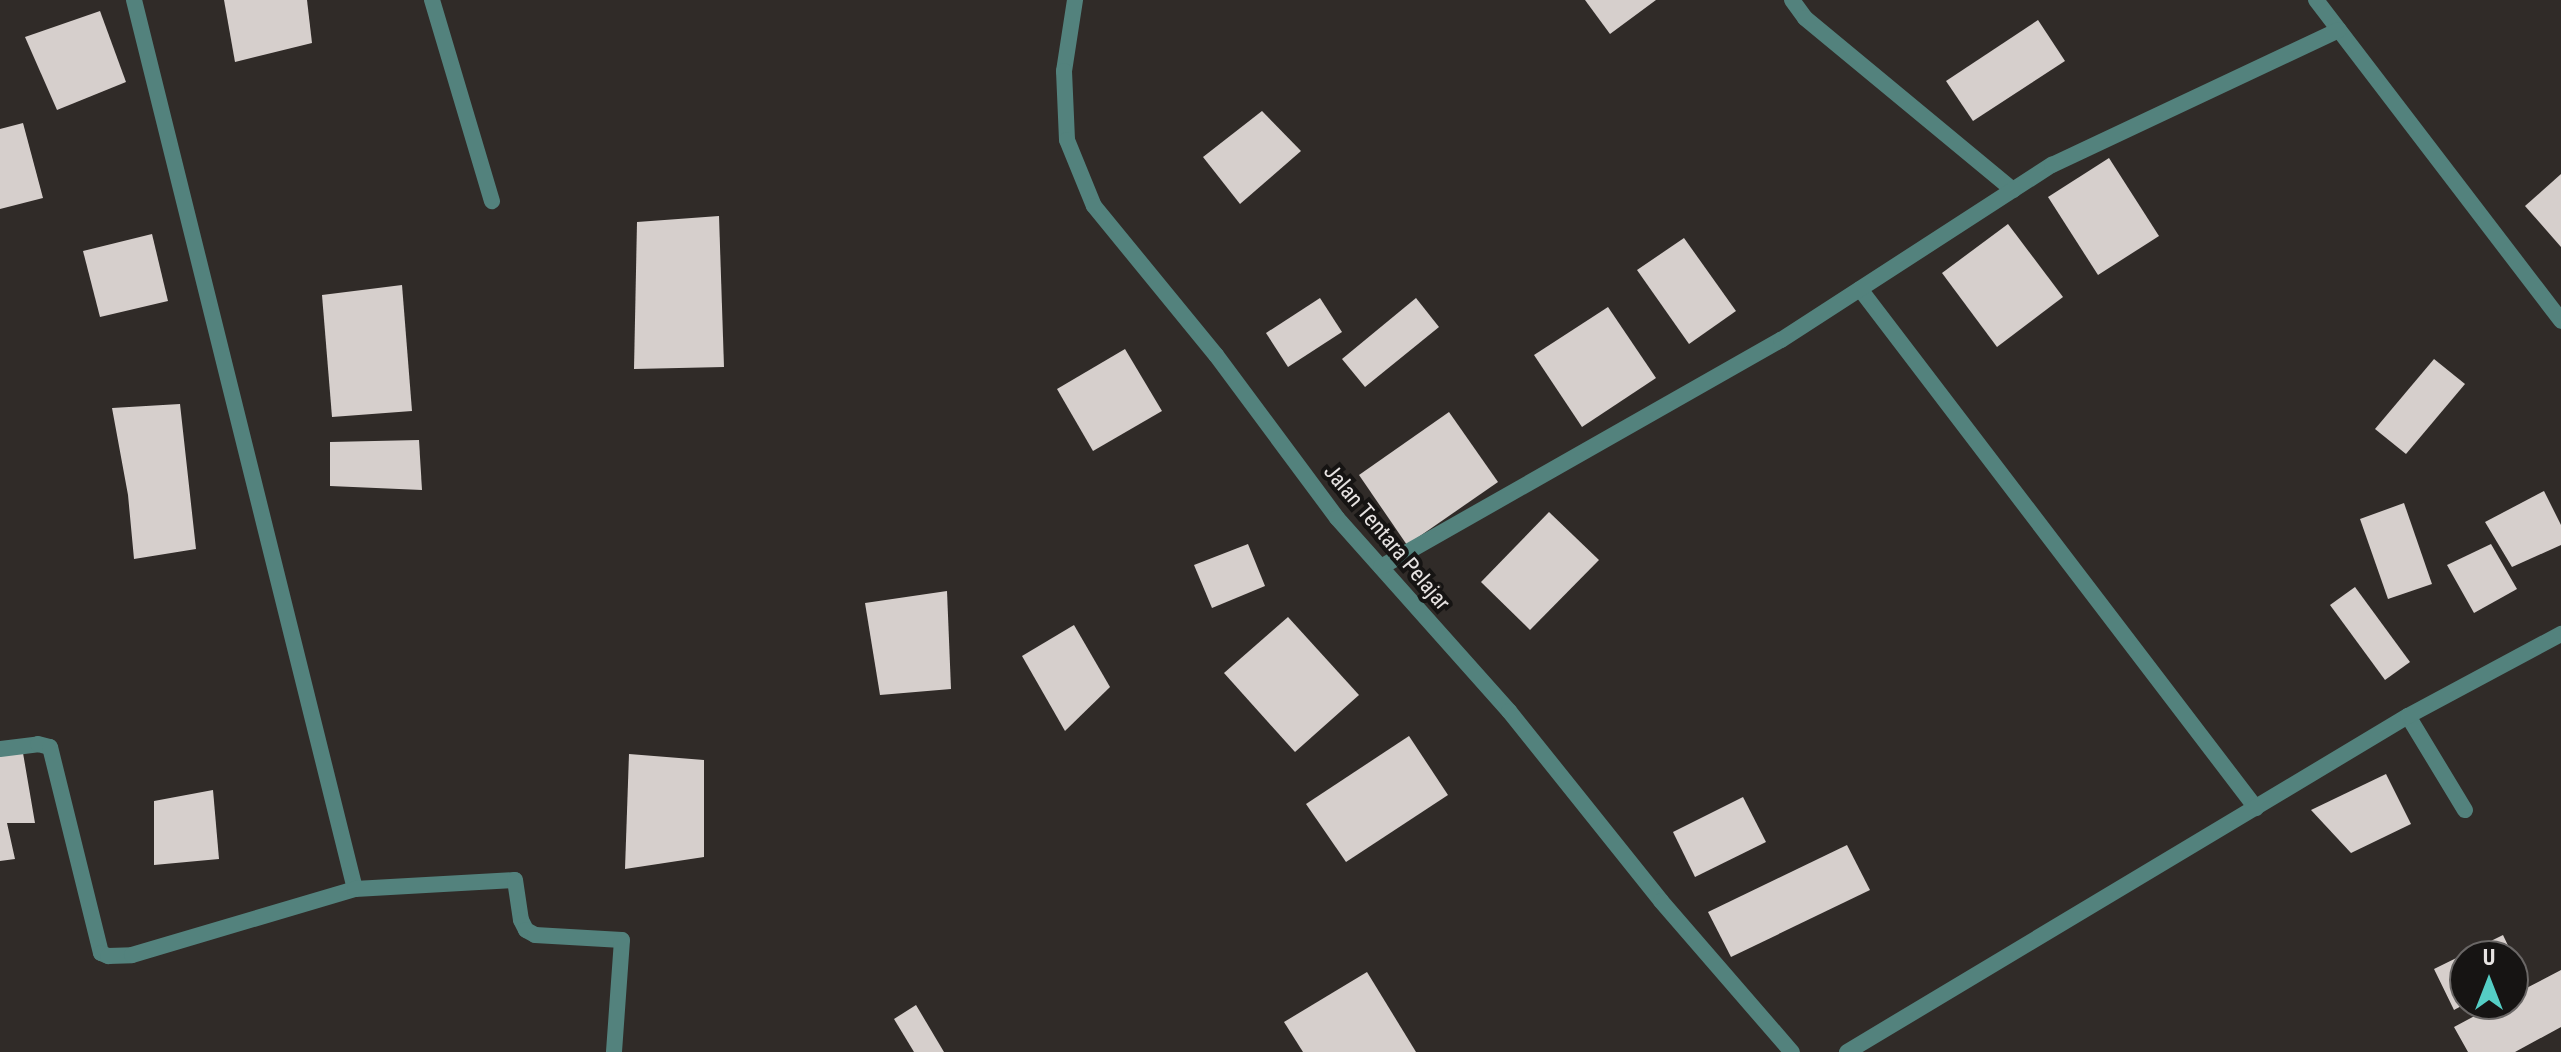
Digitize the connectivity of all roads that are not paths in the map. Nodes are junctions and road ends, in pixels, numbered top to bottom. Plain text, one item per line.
1 (134, 0) edge
2 (432, 0) edge
3 (1075, 0) edge
4 (1792, 0) edge
5 (2316, 0) edge
6 (2339, 30) junction
7 (2013, 190) junction
8 (492, 201) dead end
9 (1860, 289) junction
10 (2561, 321) edge
11 (1381, 567) junction
12 (2561, 634) edge
13 (2408, 716) junction
14 (0, 749) edge
15 (2256, 808) junction
16 (2465, 810) dead end
17 (355, 889) junction
18 (614, 1052) edge
19 (1792, 1052) edge
20 (1847, 1052) edge

1 - 17 street
2 - 8 street
3 - 11 street, Jalan Tentara Pelajar
4 - 7 street
5 - 6 street
6 - 7 street
6 - 10 street
7 - 9 street
9 - 11 street
9 - 15 street
11 - 19 street, Jalan Tentara Pelajar
12 - 13 street
13 - 15 street
13 - 16 street
14 - 17 street
15 - 20 street
17 - 18 street

